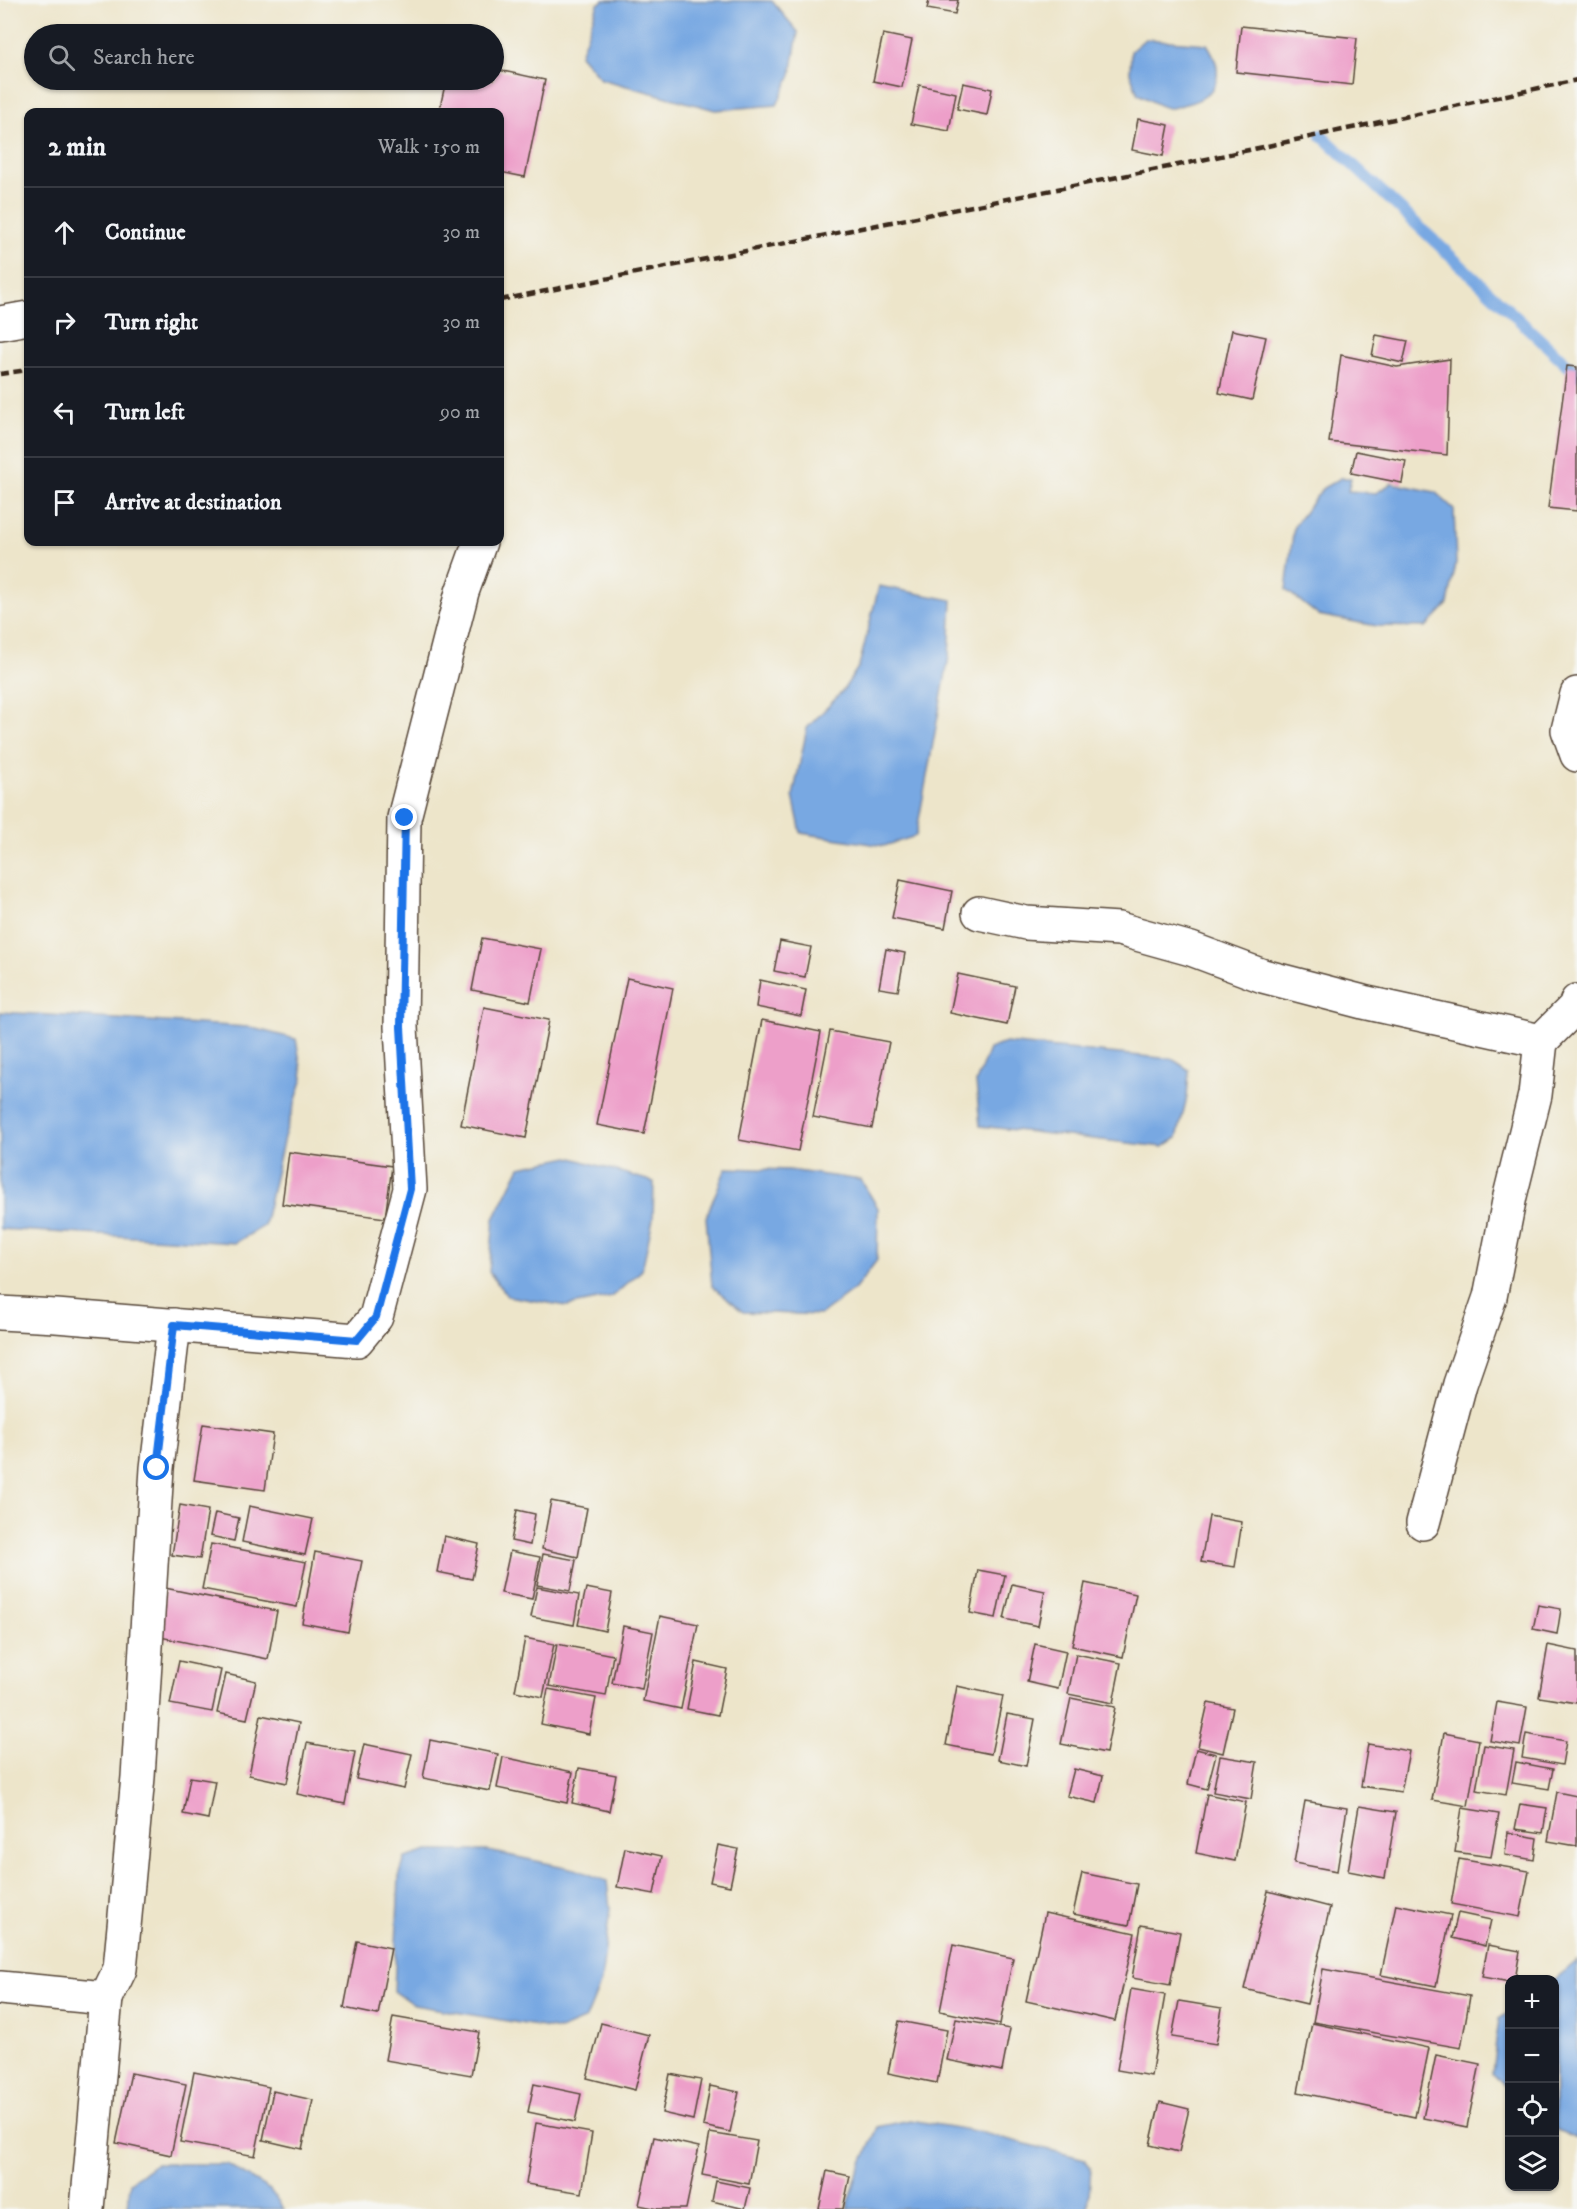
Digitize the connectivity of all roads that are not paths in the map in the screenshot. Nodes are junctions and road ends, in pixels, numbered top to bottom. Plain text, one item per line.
1 (24, 319) edge
2 (0, 323) edge
3 (479, 546) edge
4 (1577, 694) edge
5 (1577, 755) edge
6 (979, 913) dead end
7 (1577, 1001) edge
8 (1541, 1041) junction
9 (0, 1313) edge
10 (174, 1325) junction
11 (1423, 1523) dead end
12 (0, 1988) edge
13 (106, 1998) junction
14 (87, 2209) edge

1 - 2 street
3 - 10 street
4 - 5 street
6 - 8 street
7 - 8 street
8 - 11 street
9 - 10 street
10 - 13 street
12 - 13 street
13 - 14 street

